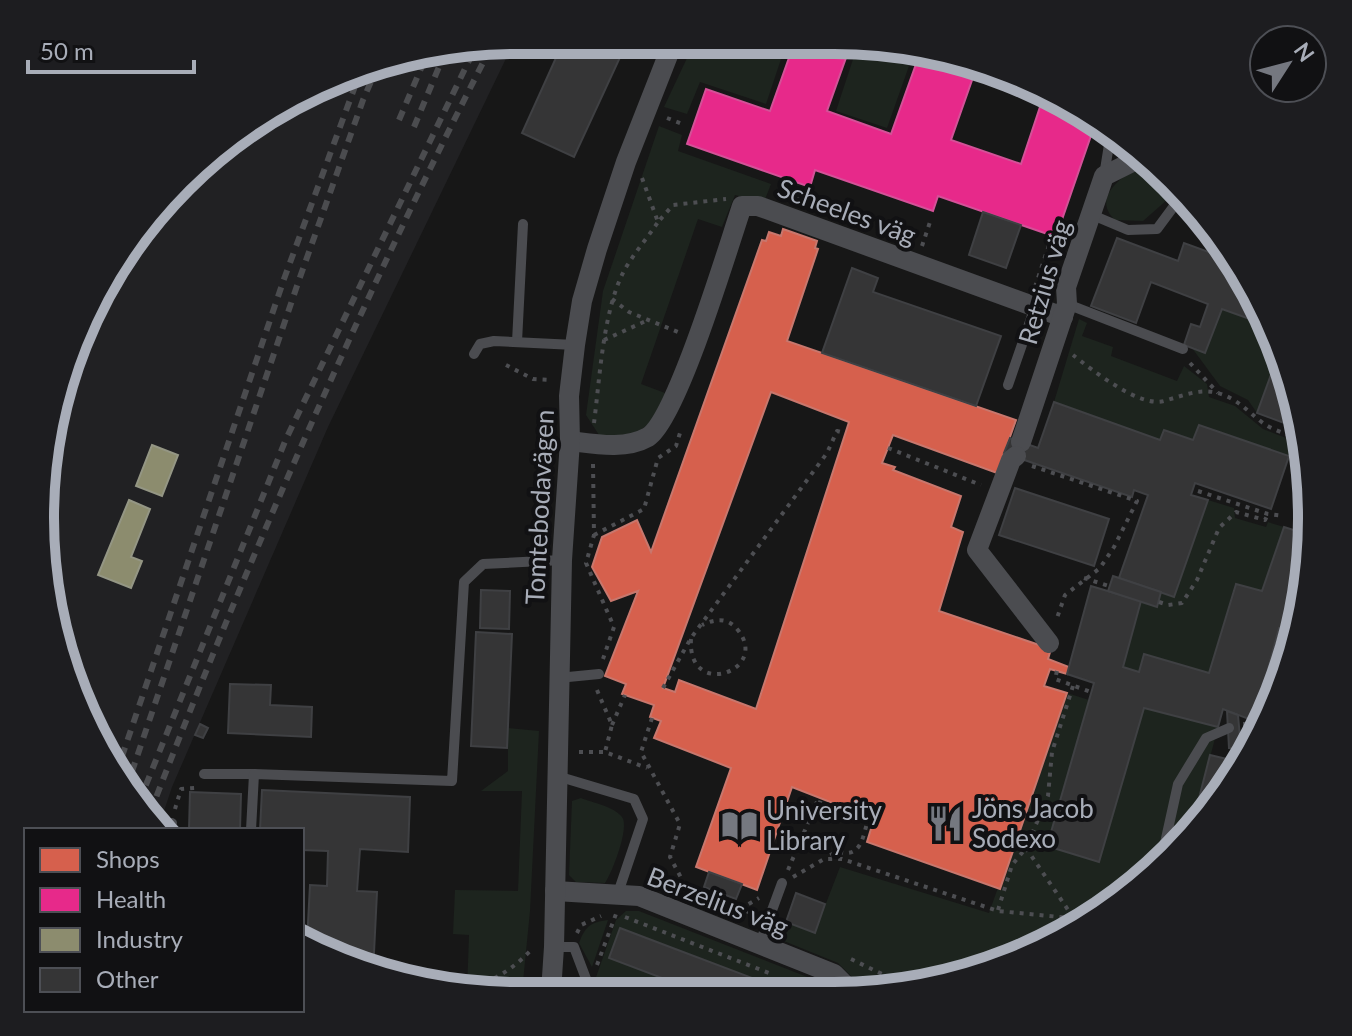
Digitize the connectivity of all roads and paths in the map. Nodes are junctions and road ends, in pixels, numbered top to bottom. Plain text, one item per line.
1 (668, 54) edge
2 (1109, 145) edge
3 (626, 162) junction
4 (1131, 162) edge
5 (1104, 176) junction
6 (1175, 204) edge
7 (742, 206) junction
8 (1090, 214) junction
9 (931, 219) dead end
10 (523, 224) dead end
11 (1050, 242) dead end
12 (916, 263) junction
13 (612, 299) dead end
14 (1032, 306) junction
15 (1065, 311) junction
16 (648, 320) junction
17 (697, 339) junction
18 (604, 340) dead end
19 (1056, 341) junction
20 (517, 342) junction
21 (575, 345) junction
22 (1183, 349) dead end
23 (474, 354) dead end
24 (1191, 365) dead end
25 (1008, 385) dead end
26 (1218, 393) junction
27 (845, 433) dead end
28 (1290, 435) edge
29 (570, 441) junction
30 (593, 444) junction
31 (888, 448) dead end
32 (1016, 452) junction
33 (1198, 491) dead end
34 (998, 492) junction
35 (1268, 514) junction
36 (1297, 514) edge
37 (562, 560) junction
38 (1084, 578) junction
39 (1109, 586) dead end
40 (1159, 602) dead end
41 (700, 626) junction
42 (691, 638) junction
43 (1049, 643) joint
44 (1057, 671) dead end
45 (599, 674) junction
46 (558, 678) junction
47 (1073, 686) junction
48 (663, 688) dead end
49 (1091, 692) dead end
50 (625, 695) dead end
51 (652, 718) dead end
52 (1245, 724) dead end
53 (1249, 724) edge
54 (612, 725) junction
55 (1229, 728) dead end
56 (605, 752) dead end
57 (204, 774) dead end
58 (254, 774) junction
59 (557, 776) junction
60 (195, 788) dead end
61 (181, 789) dead end
62 (251, 828) edge
63 (1165, 843) edge
64 (1026, 848) junction
65 (824, 859) junction
66 (782, 883) junction
67 (555, 891) junction
68 (618, 893) junction
69 (740, 909) junction
70 (998, 911) junction
71 (1074, 915) edge
72 (1070, 917) edge
73 (769, 920) junction
74 (760, 943) junction
75 (544, 946) junction
76 (846, 957) dead end
77 (782, 978) dead end
78 (884, 979) edge
79 (489, 981) edge
80 (549, 982) edge
81 (587, 982) edge
82 (593, 982) edge
83 (842, 982) edge

1 - 3 street, Tomtebodavägen
2 - 5 lane
3 - 7 path
3 - 21 street, Tomtebodavägen
4 - 5 street
5 - 8 street, Retzius väg
6 - 8 lane
7 - 12 street, Scheeles väg
7 - 17 street, Scheeles väg
8 - 15 street, Retzius väg
9 - 12 path
10 - 20 lane
11 - 14 path
12 - 14 street, Scheeles väg
13 - 16 path
14 - 15 street, Scheeles väg
14 - 25 lane
15 - 19 street, Retzius väg
15 - 22 lane
16 - 17 path
16 - 18 path
17 - 30 street, Scheeles väg
19 - 26 path
19 - 32 street, Retzius väg
20 - 21 lane
20 - 23 lane
21 - 29 street, Tomtebodavägen
24 - 26 path
26 - 28 path
27 - 41 path
29 - 30 street, Scheeles väg
29 - 37 street, Tomtebodavägen
30 - 45 path
31 - 34 path
32 - 34 street, Retzius väg
32 - 38 path
33 - 35 path
34 - 43 street, Retzius väg
35 - 36 path
35 - 40 path
37 - 46 street, Tomtebodavägen
37 - 58 lane
38 - 39 path
38 - 43 path
41 - 42 path
41 - 42 path
42 - 48 path
44 - 47 path
45 - 46 lane
45 - 54 path
46 - 59 street, Tomtebodavägen
47 - 49 path
47 - 64 path
50 - 54 path
51 - 69 path
52 - 53 path
54 - 56 path
55 - 63 lane
57 - 58 lane
58 - 62 lane
59 - 67 street, Tomtebodavägen
59 - 68 lane
60 - 61 path
64 - 70 path
64 - 71 path
65 - 66 path
65 - 66 path
65 - 70 path
66 - 69 path
66 - 73 lane
67 - 68 street, Berzelius väg
67 - 75 street, Tomtebodavägen
68 - 74 street, Berzelius väg
69 - 73 path
70 - 72 path
73 - 74 lane
74 - 83 street, Berzelius väg
75 - 79 path
75 - 80 street, Tomtebodavägen
75 - 81 lane
76 - 78 path
77 - 82 path

